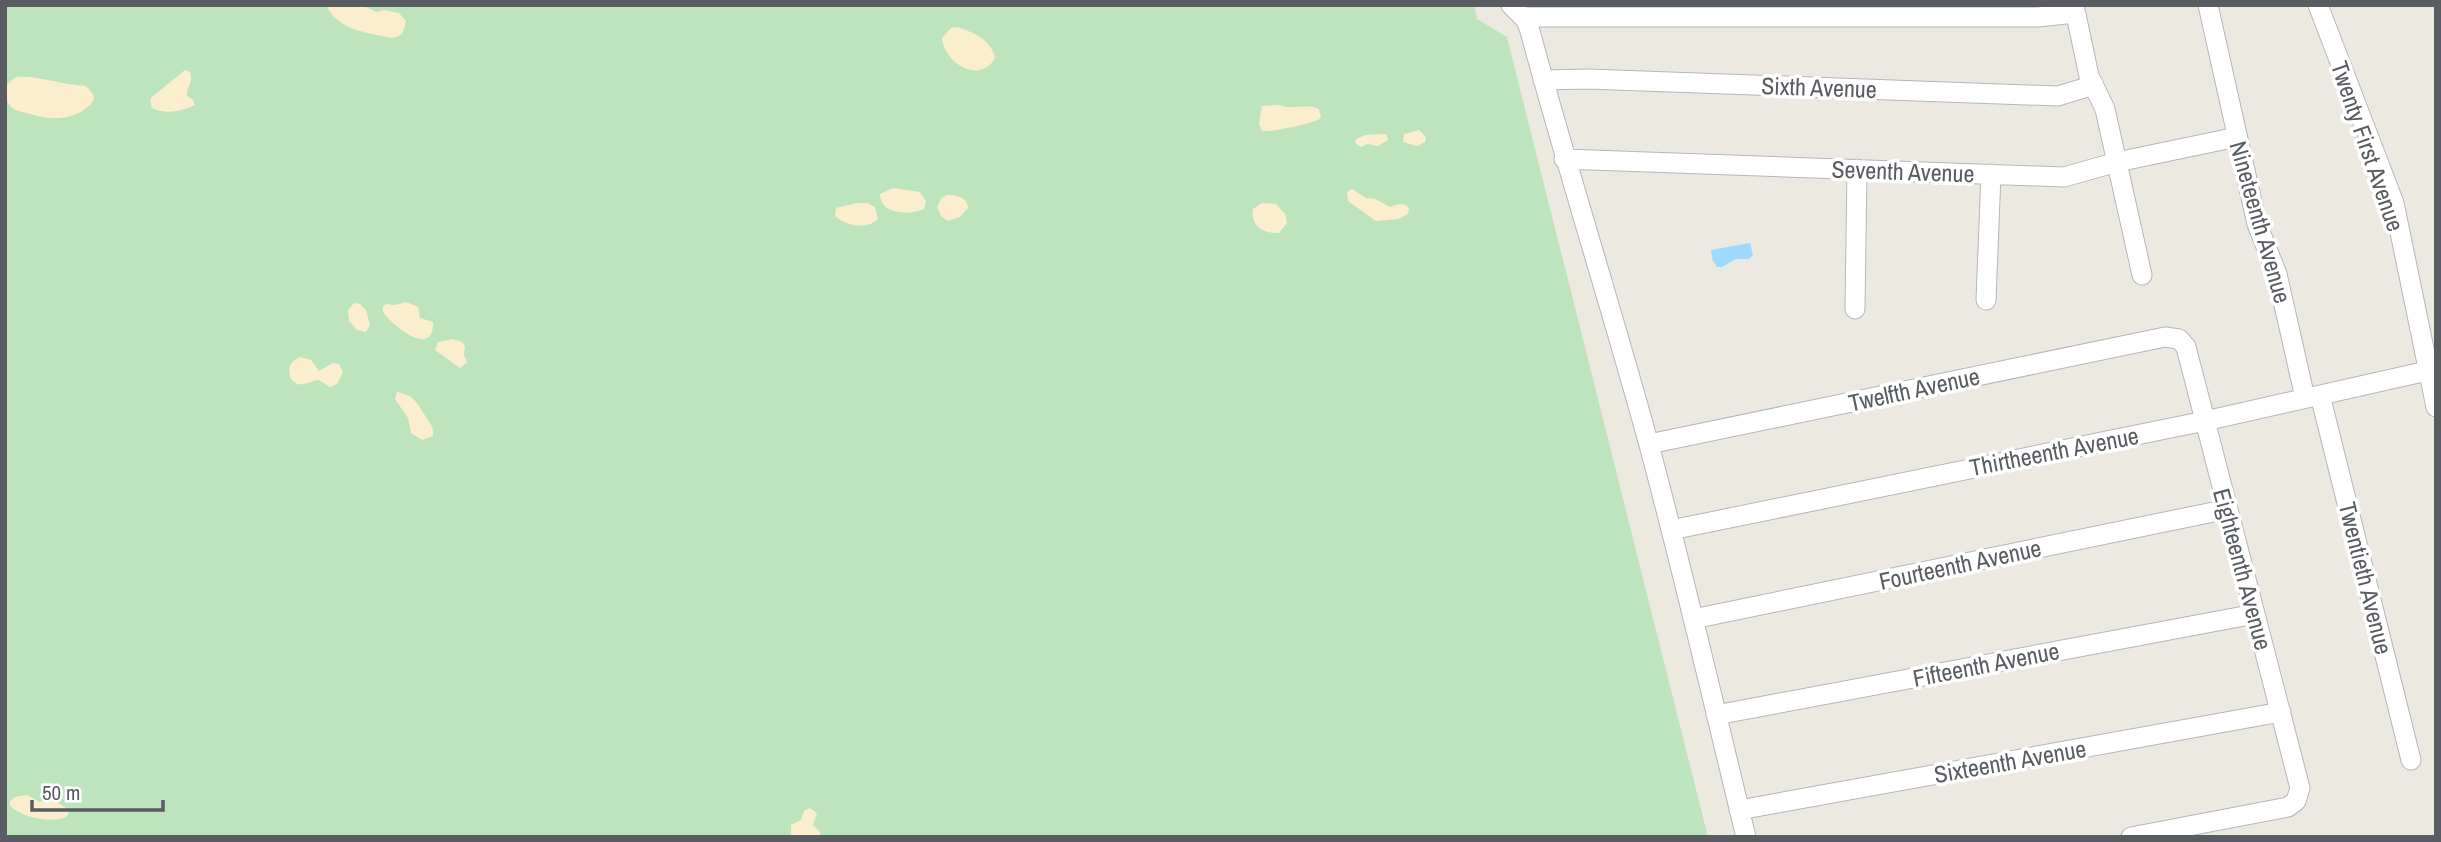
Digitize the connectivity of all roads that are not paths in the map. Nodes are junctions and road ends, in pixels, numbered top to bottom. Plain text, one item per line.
1 (2208, 5) edge
2 (2318, 5) edge
3 (2075, 9) edge
4 (1517, 11) edge
5 (1543, 80) junction
6 (2094, 85) junction
7 (2237, 137) junction
8 (1564, 159) junction
9 (2116, 162) junction
10 (1857, 169) junction
11 (1991, 174) junction
12 (2142, 275) dead end
13 (1986, 300) dead end
14 (1855, 309) dead end
15 (2179, 340) joint
16 (2432, 370) edge
17 (2313, 397) junction
18 (2436, 407) edge
19 (2205, 421) junction
20 (1649, 444) junction
21 (2228, 509) junction
22 (1671, 530) junction
23 (2255, 614) junction
24 (1693, 619) junction
25 (2281, 712) junction
26 (1716, 715) junction
27 (2411, 760) dead end
28 (1739, 810) junction
29 (1745, 837) edge
30 (2131, 837) edge

1 - 7 lane, Nineteenth Avenue
2 - 16 lane, Twenty First Avenue
3 - 4 lane
3 - 6 lane
4 - 5 lane
5 - 6 lane, Sixth Avenue
5 - 8 lane
6 - 9 lane
7 - 9 lane, Seventh Avenue
7 - 17 lane, Nineteenth Avenue
8 - 10 lane, Seventh Avenue
8 - 20 lane
9 - 11 lane, Seventh Avenue
9 - 12 lane
10 - 11 lane, Seventh Avenue
10 - 14 lane
11 - 13 lane
15 - 19 lane, Eighteenth Avenue
15 - 20 lane, Twelfth Avenue
16 - 17 lane, Thirtheenth Avenue
16 - 18 lane, Twenty First Avenue
17 - 19 lane, Thirtheenth Avenue
17 - 27 lane, Twentieth Avenue
19 - 21 lane, Eighteenth Avenue
19 - 22 lane, Thirtheenth Avenue
20 - 22 lane
21 - 23 lane, Eighteenth Avenue
21 - 24 lane, Fourteenth Avenue
22 - 24 lane
23 - 25 lane, Eighteenth Avenue
23 - 26 lane, Fifteenth Avenue
24 - 26 lane
25 - 28 lane, Sixteenth Avenue
25 - 30 lane, Eighteenth Avenue
26 - 28 lane
28 - 29 lane

